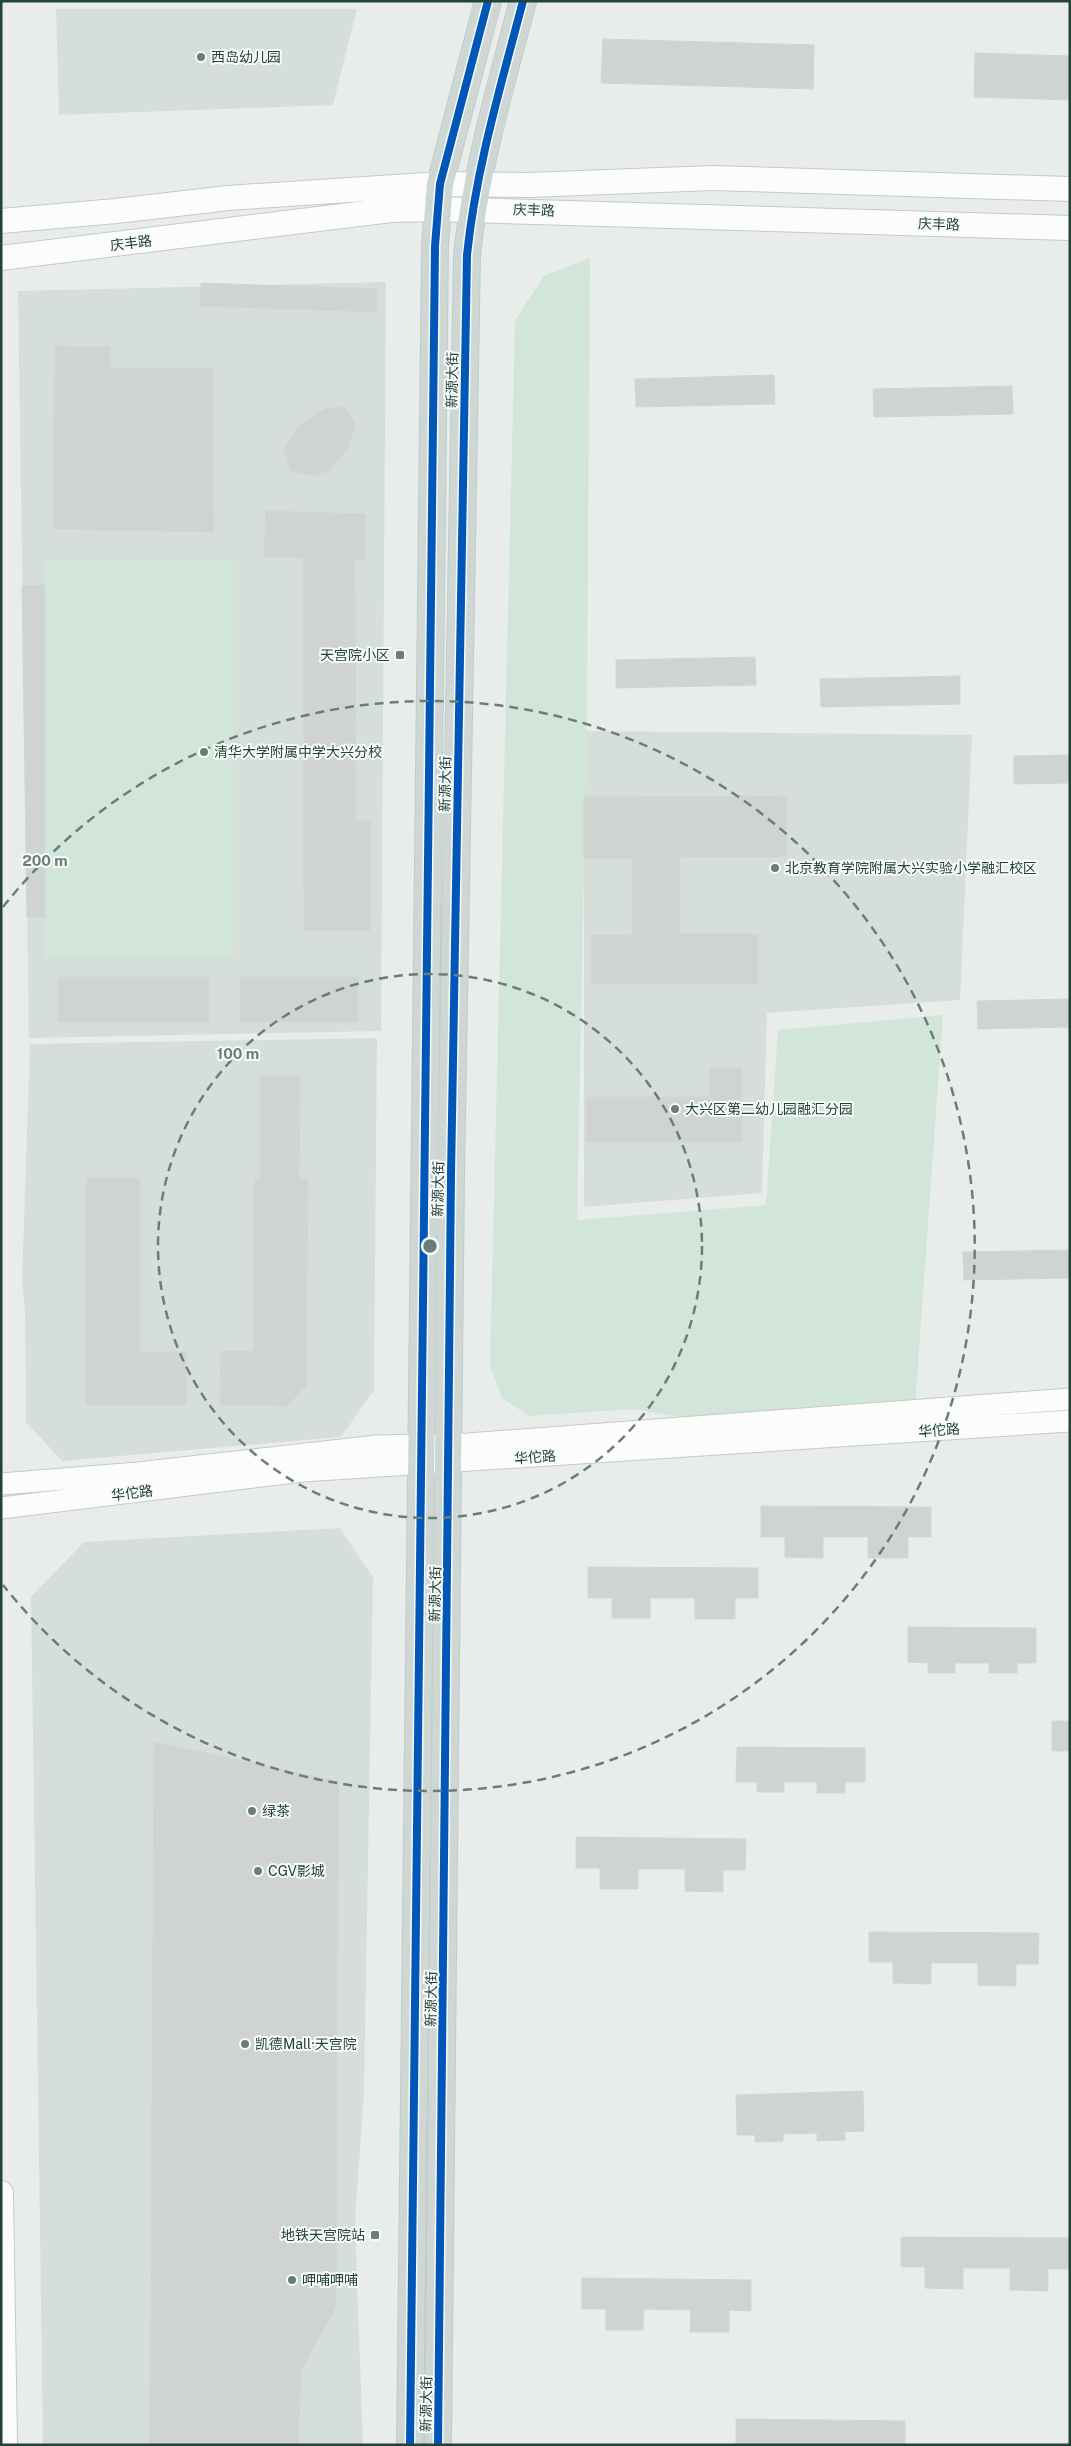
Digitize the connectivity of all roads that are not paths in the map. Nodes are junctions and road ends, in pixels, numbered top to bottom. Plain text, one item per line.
1 (488, 1) edge
2 (523, 1) edge
3 (1070, 189) edge
4 (439, 196) junction
5 (475, 196) junction
6 (1, 220) edge
7 (1070, 228) edge
8 (1, 258) edge
9 (1070, 1399) edge
10 (1070, 1421) edge
11 (422, 1454) junction
12 (448, 1454) junction
13 (1, 1484) edge
14 (1, 1508) edge
15 (1, 2193) edge
16 (5, 2445) edge
17 (410, 2445) edge
18 (438, 2445) edge

1 - 4 main road, 新源大街
2 - 5 main road, 新源大街
3 - 5 main road, 庆丰路
4 - 5 main road, 庆丰路
4 - 6 main road, 庆丰路
4 - 8 main road, 庆丰路
4 - 11 main road, 新源大街
5 - 7 main road, 庆丰路
5 - 12 main road, 新源大街
9 - 12 street, 华佗路
10 - 12 street, 华佗路
11 - 12 street, 华佗路
11 - 13 street, 华佗路
11 - 14 street, 华佗路
11 - 17 main road, 新源大街
12 - 18 main road, 新源大街
15 - 16 main road

